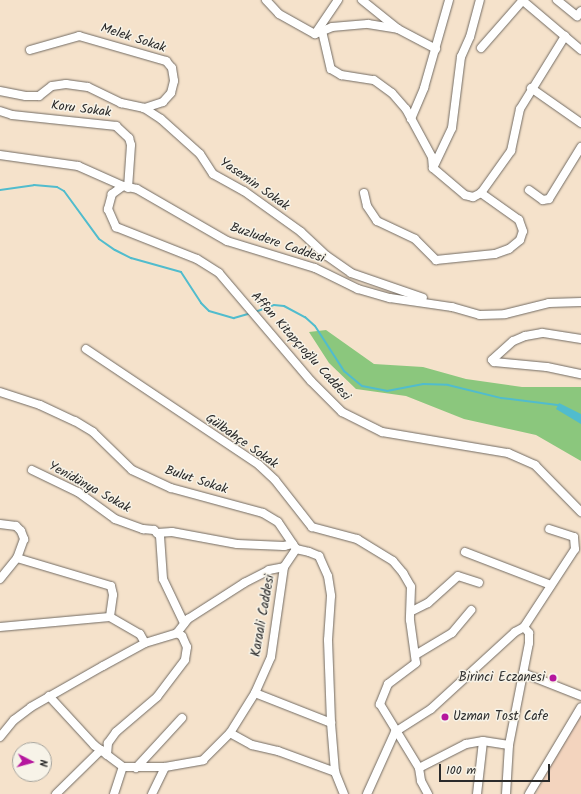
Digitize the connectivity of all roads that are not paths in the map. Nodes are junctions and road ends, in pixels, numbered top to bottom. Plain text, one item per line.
1 (266, 0) edge
2 (338, 0) edge
3 (362, 0) edge
4 (449, 0) edge
5 (480, 0) edge
6 (523, 0) edge
7 (557, 0) edge
8 (581, 11) edge
9 (398, 29) junction
10 (318, 33) junction
11 (565, 36) junction
12 (482, 48) dead end
13 (436, 49) junction
14 (30, 50) dead end
15 (581, 50) edge
16 (531, 88) junction
17 (0, 91) edge
18 (144, 108) junction
19 (0, 111) edge
20 (411, 119) junction
21 (581, 123) edge
22 (581, 147) edge
23 (0, 155) edge
24 (433, 168) junction
25 (126, 187) junction
26 (529, 190) dead end
27 (364, 193) dead end
28 (481, 193) junction
29 (581, 302) edge
30 (432, 304) junction
31 (581, 339) edge
32 (86, 349) dead end
33 (581, 374) edge
34 (0, 392) edge
35 (32, 470) dead end
36 (581, 512) edge
37 (0, 524) edge
38 (549, 529) dead end
39 (157, 533) junction
40 (294, 547) junction
41 (465, 552) dead end
42 (17, 558) junction
43 (284, 567) junction
44 (0, 579) edge
45 (479, 583) dead end
46 (551, 585) junction
47 (471, 610) dead end
48 (412, 611) junction
49 (110, 617) junction
50 (184, 623) junction
51 (0, 627) edge
52 (524, 627) junction
53 (176, 633) junction
54 (145, 643) junction
55 (417, 654) junction
56 (523, 673) junction
57 (255, 693) junction
58 (50, 696) junction
59 (581, 696) edge
60 (581, 707) edge
61 (182, 718) dead end
62 (331, 723) junction
63 (230, 732) junction
64 (395, 732) junction
65 (0, 737) edge
66 (483, 741) junction
67 (509, 745) junction
68 (104, 752) junction
69 (123, 767) junction
70 (165, 767) junction
71 (136, 768) junction
72 (419, 768) junction
73 (335, 772) junction
74 (370, 792) edge
75 (56, 794) edge
76 (114, 794) edge
77 (152, 794) edge
78 (344, 794) edge
79 (428, 794) edge
80 (477, 794) edge
81 (506, 794) edge
82 (529, 794) edge

1 - 10 street
2 - 10 street
3 - 9 street
4 - 13 street
5 - 24 street
6 - 11 street
6 - 12 street
7 - 8 street
9 - 10 street
9 - 13 street
10 - 20 street
11 - 15 street
11 - 16 street
13 - 20 street
14 - 18 street, Melek Sokak
16 - 21 street
16 - 28 street
17 - 18 street, Yasemin Sokak
18 - 30 street, Yasemin Sokak
19 - 25 street, Koru Sokak
20 - 24 street
22 - 26 street
23 - 25 street, Buzludere Caddesi
24 - 28 street
25 - 30 street, Buzludere Caddesi
25 - 36 street, Affan Kitapçıoğlu Caddesi
27 - 28 street
29 - 30 street, Buzludere Caddesi
31 - 33 street
32 - 48 street, Gülbahçe Sokak
34 - 40 street, Bulut Sokak
35 - 39 street, Yenidünya Sokak
37 - 42 street
38 - 46 street
39 - 40 street, Yenidünya Sokak
39 - 50 street
40 - 43 street, Karaali Caddesi
40 - 62 street
41 - 46 street
42 - 44 street
42 - 49 street
43 - 50 street
43 - 57 street, Karaali Caddesi
45 - 48 street
46 - 52 street
47 - 55 street
48 - 55 street, Gülbahçe Sokak
49 - 51 street
49 - 54 street
50 - 53 street
52 - 56 street
52 - 64 street
53 - 54 street
53 - 68 street
54 - 58 street
55 - 64 street
56 - 59 street
56 - 67 street
57 - 62 street
57 - 63 street, Karaali Caddesi
58 - 65 street
58 - 68 street
60 - 82 street
61 - 71 street
62 - 73 street
63 - 70 street, Karaali Caddesi
63 - 73 street
64 - 72 street
64 - 74 street
66 - 67 street
66 - 72 street
66 - 80 street
67 - 81 street
68 - 69 street
68 - 75 street
69 - 71 street, Karaali Caddesi
69 - 76 street
70 - 71 street, Karaali Caddesi
70 - 77 street
72 - 79 street
73 - 78 street

